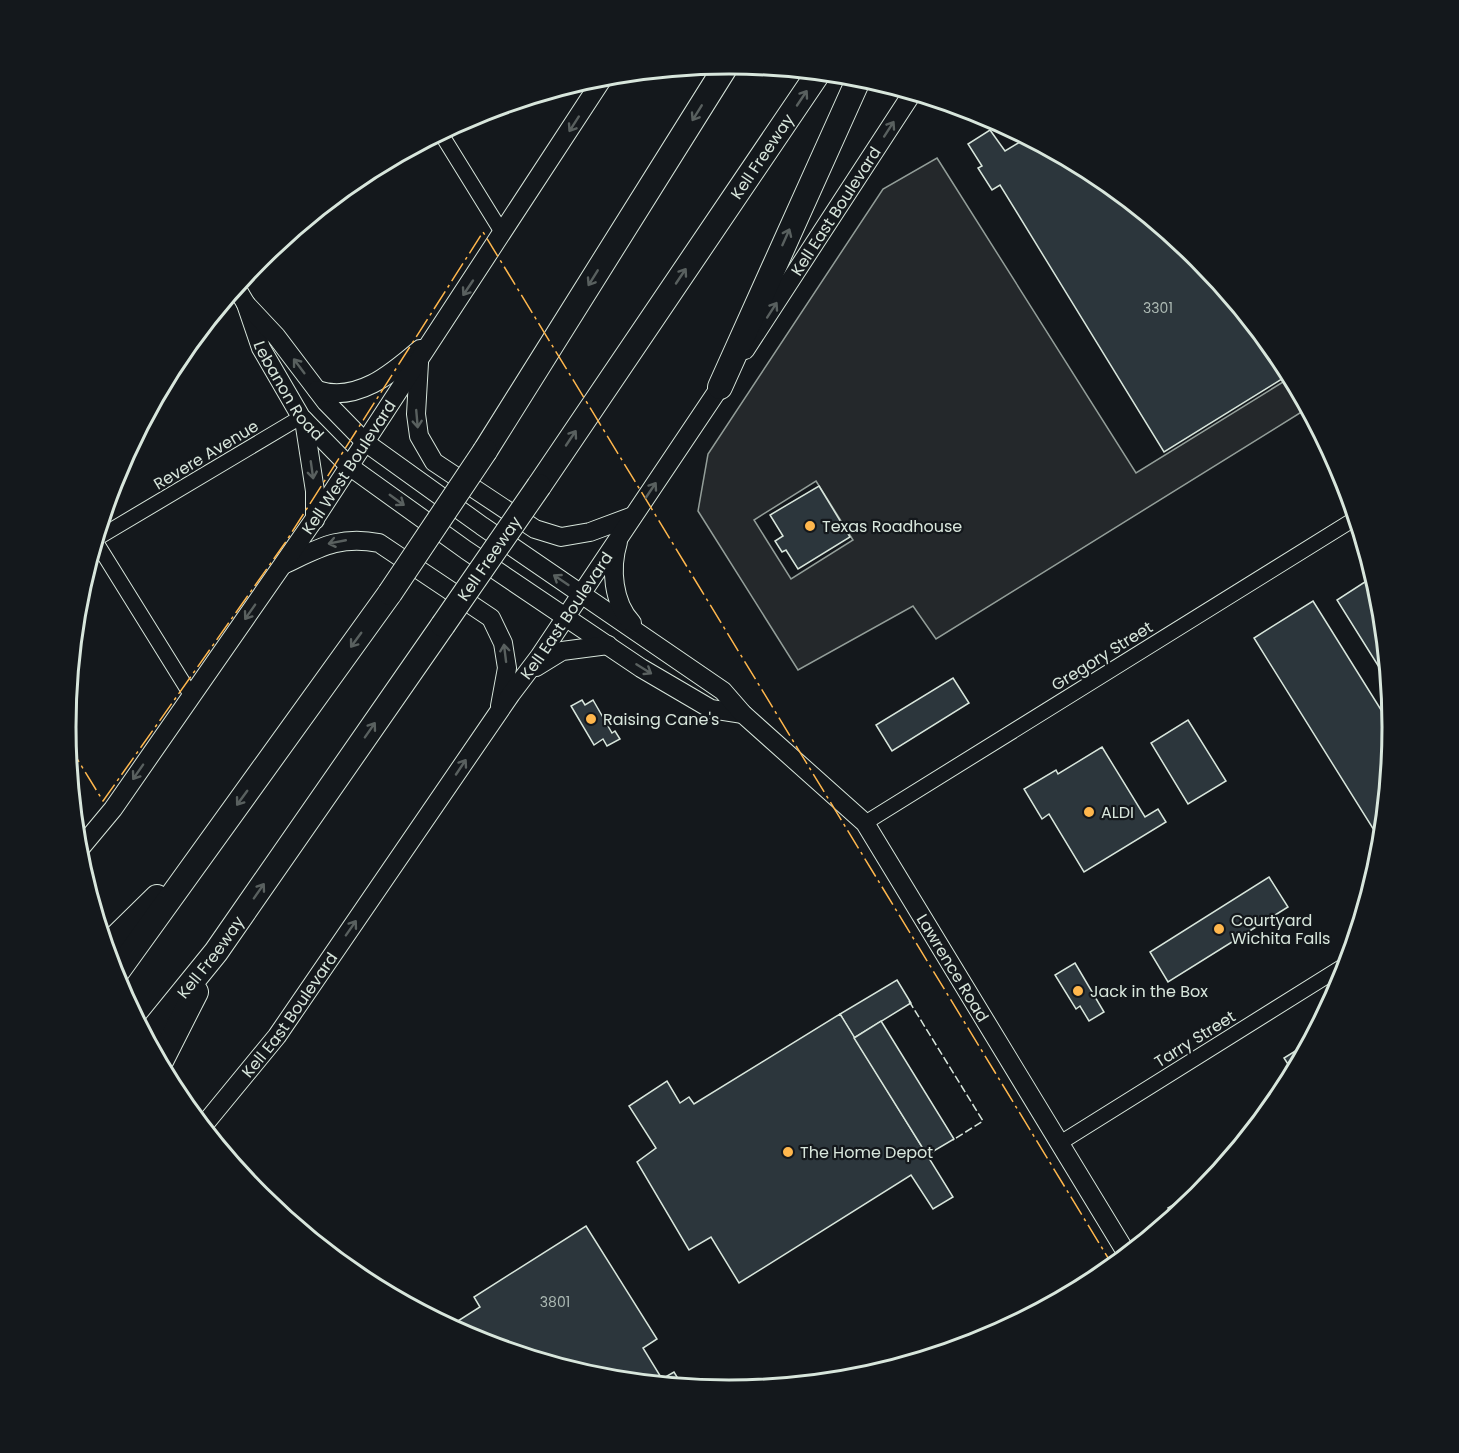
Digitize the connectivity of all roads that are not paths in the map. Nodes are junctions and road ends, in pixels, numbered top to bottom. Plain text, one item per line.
1 (721, 74) edge
2 (814, 79) edge
3 (856, 86) edge
4 (597, 87) edge
5 (909, 99) edge
6 (445, 139) edge
7 (503, 234) junction
8 (241, 294) edge
9 (246, 304) junction
10 (435, 337) junction
11 (419, 361) junction
12 (720, 387) junction
13 (317, 390) junction
14 (303, 418) junction
15 (365, 442) junction
16 (349, 466) junction
17 (633, 516) junction
18 (315, 520) junction
19 (1350, 522) edge
20 (105, 535) edge
21 (620, 537) junction
22 (101, 550) edge
23 (283, 565) junction
24 (582, 593) junction
25 (566, 617) junction
26 (641, 633) junction
27 (608, 645) junction
28 (529, 670) junction
29 (191, 695) junction
30 (499, 711) junction
31 (743, 714) junction
32 (865, 823) junction
33 (87, 840) edge
34 (204, 851) junction
35 (113, 940) edge
36 (216, 952) junction
37 (122, 965) edge
38 (1335, 971) edge
39 (152, 1031) edge
40 (165, 1054) edge
41 (208, 1120) edge
42 (1060, 1143) junction
43 (1123, 1248) edge

1 -> 34 highway, bridge
36 -> 2 highway, Kell Freeway, bridge
12 -> 3 highway
4 -> 7 main road, Kell West Boulevard
12 -> 5 main road, Kell East Boulevard
6 - 7 street
7 -> 10 main road, Kell West Boulevard
8 - 9 main road, Lebanon Road
13 -> 9 main road, Lebanon Road
9 - 14 main road, Lebanon Road
10 - 11 main road, Kell West Boulevard
10 - 13 main road
11 - 15 main road, Kell West Boulevard
11 -> 17 main road
17 -> 12 main road, Kell East Boulevard
13 - 15 main road, Lebanon Road
14 - 16 main road, Lebanon Road
14 -> 18 main road
14 - 20 street, Revere Avenue
15 - 16 main road, Kell West Boulevard
24 -> 15 main road, Lawrence Road
16 - 18 main road, Kell West Boulevard
16 -> 25 main road
17 - 21 main road, Kell East Boulevard
18 - 23 main road, Kell West Boulevard
19 - 32 street, Gregory Street
21 - 24 main road, Kell East Boulevard
21 - 26 main road
22 - 29 street
23 -> 29 main road, Kell West Boulevard
30 -> 23 main road
24 - 25 main road, Kell East Boulevard
24 - 26 main road, Lawrence Road
25 - 27 main road
25 - 28 main road, Kell East Boulevard
26 - 31 main road, Lawrence Road
27 - 28 main road
27 -> 31 main road
28 - 30 main road, Kell East Boulevard
29 -> 33 main road, Kell West Boulevard
41 -> 30 main road, Kell East Boulevard
31 - 32 main road, Lawrence Road
32 - 42 main road, Lawrence Road
34 - 35 highway
34 - 37 highway
36 - 39 highway, Kell Freeway
36 - 40 highway
38 - 42 street, Tarry Street
42 - 43 main road, Lawrence Road

